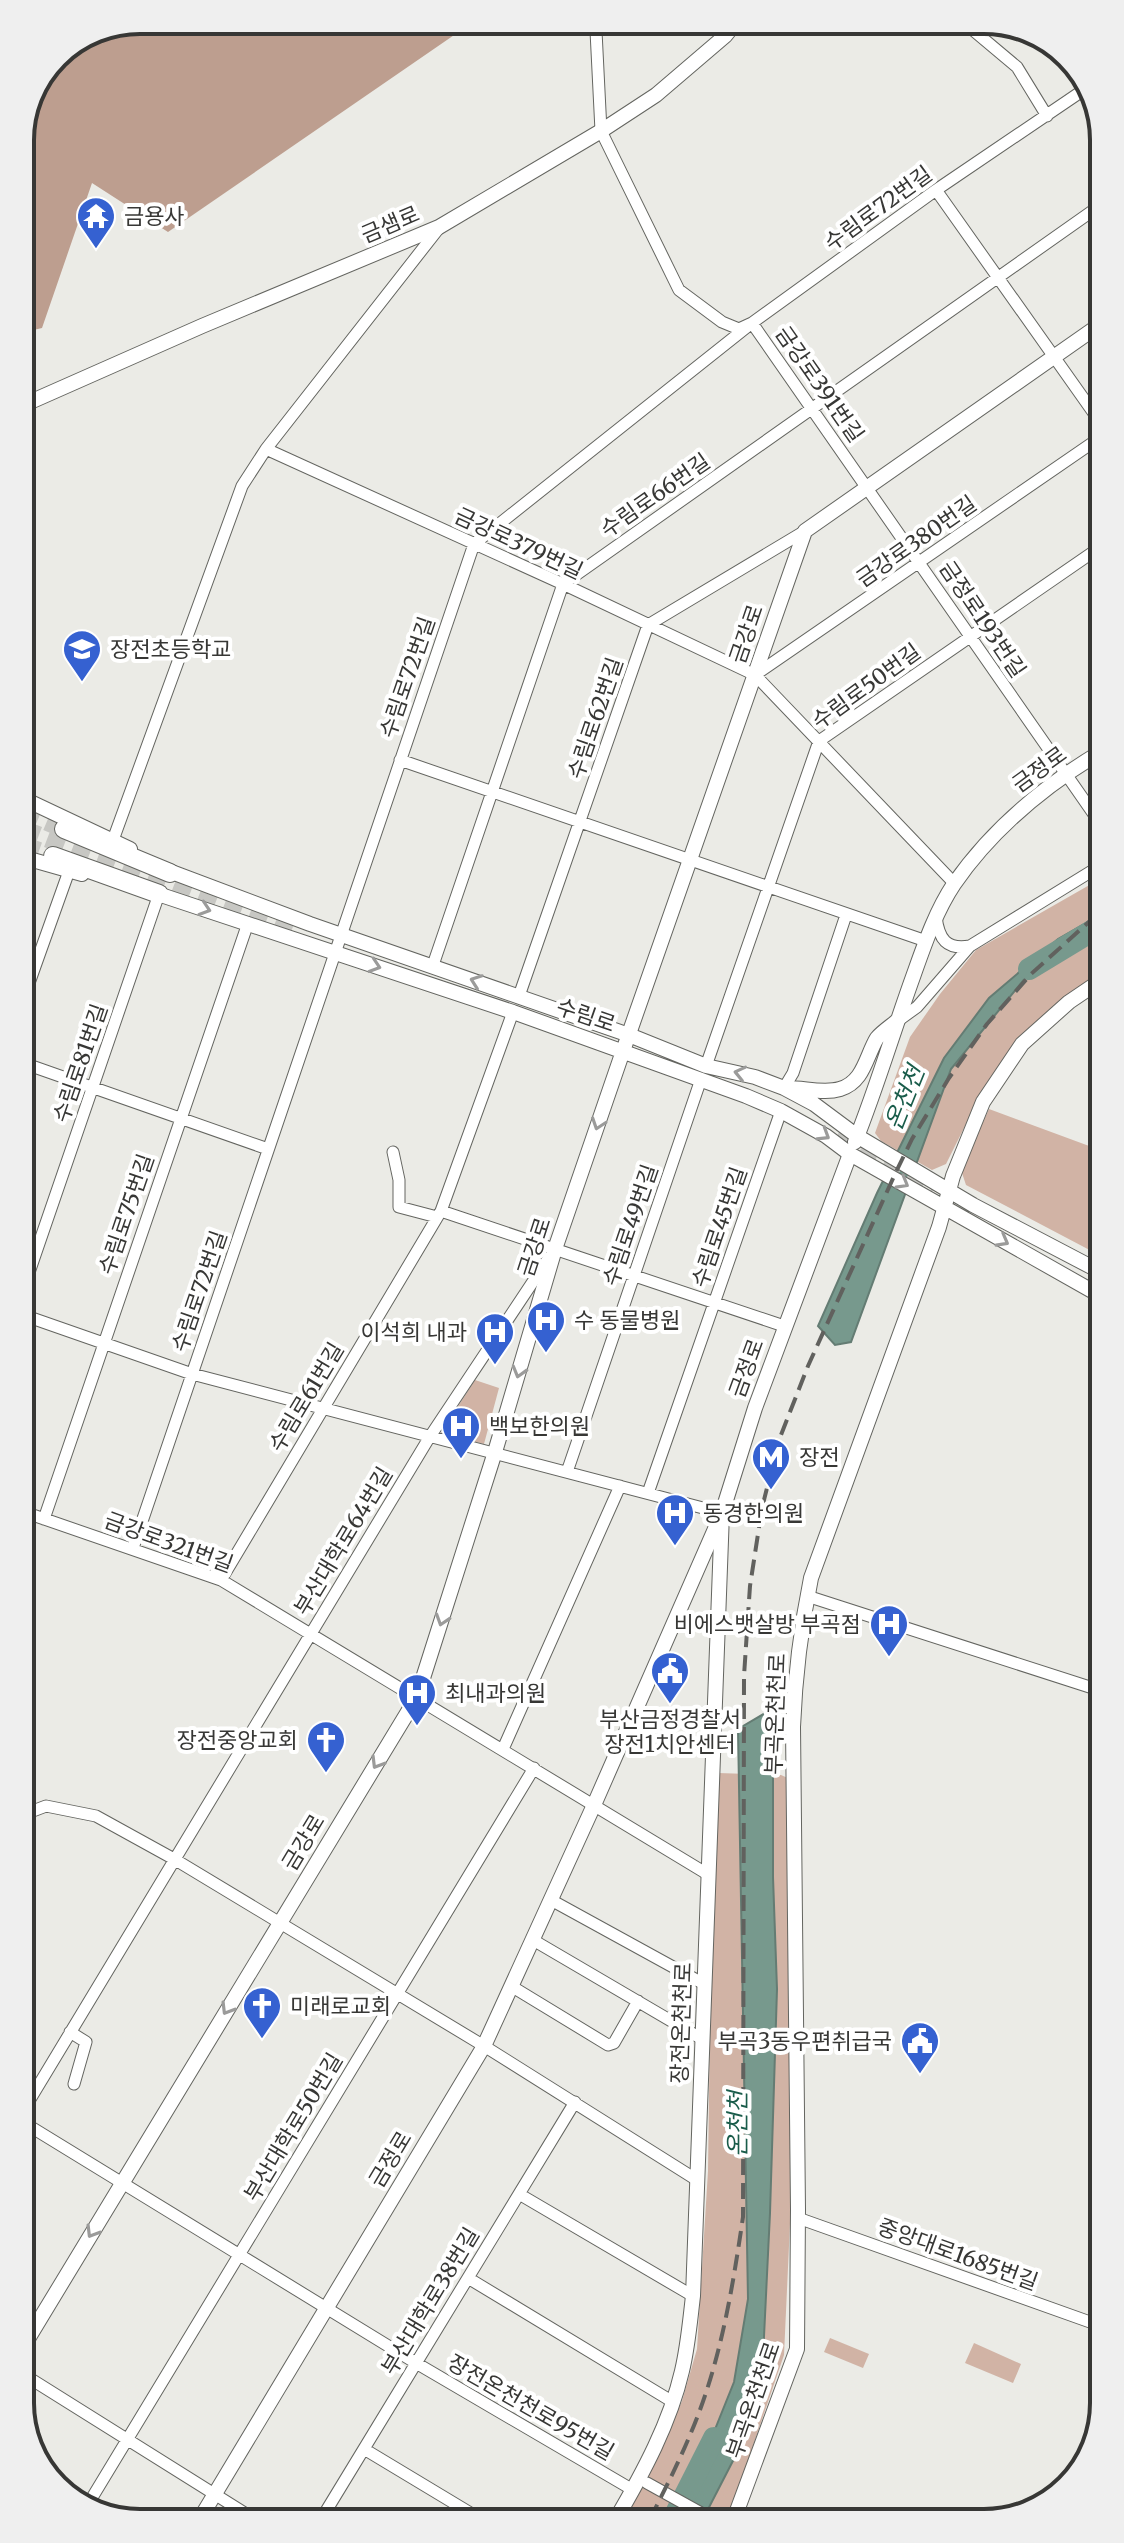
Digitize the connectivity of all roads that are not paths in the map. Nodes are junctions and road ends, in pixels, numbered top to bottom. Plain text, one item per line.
1 (596, 34) edge
2 (727, 34) edge
3 (978, 34) edge
4 (1079, 93) edge
5 (1047, 116) junction
6 (601, 131) junction
7 (936, 190) junction
8 (1090, 213) edge
9 (439, 227) junction
10 (999, 277) junction
11 (752, 323) junction
12 (1090, 332) edge
13 (1055, 356) junction
14 (34, 400) edge
15 (1090, 407) edge
16 (812, 409) junction
17 (1090, 445) edge
18 (266, 449) junction
19 (868, 486) junction
20 (805, 531) junction
21 (474, 544) junction
22 (1090, 554) edge
23 (920, 563) junction
24 (563, 584) junction
25 (648, 625) junction
26 (971, 636) junction
27 (755, 675) junction
28 (819, 741) junction
29 (1090, 759) edge
30 (400, 760) junction
31 (1065, 774) junction
32 (491, 792) junction
33 (34, 804) edge
34 (1090, 809) edge
35 (579, 823) junction
36 (64, 829) tunnel mouth
37 (108, 843) junction
38 (53, 856) tunnel mouth
39 (34, 861) tunnel mouth
40 (690, 861) junction
41 (69, 871) junction
42 (1090, 872) edge
43 (170, 873) joint
44 (954, 883) junction
45 (768, 888) junction
46 (159, 894) junction
47 (846, 915) junction
48 (936, 916) junction
49 (248, 923) junction
50 (341, 935) junction
51 (926, 941) junction
52 (970, 946) junction
53 (335, 953) junction
54 (433, 965) junction
55 (34, 969) edge
56 (1090, 988) edge
57 (519, 996) junction
58 (513, 1012) junction
59 (897, 1021) junction
60 (629, 1035) junction
61 (623, 1051) junction
62 (706, 1066) junction
63 (34, 1067) edge
64 (700, 1082) junction
65 (93, 1088) junction
66 (784, 1088) junction
67 (781, 1111) junction
68 (180, 1118) junction
69 (857, 1136) junction
70 (268, 1149) junction
71 (393, 1152) dead end
72 (850, 1154) junction
73 (945, 1188) junction
74 (940, 1205) junction
75 (439, 1214) junction
76 (555, 1249) junction
77 (34, 1258) edge
78 (1090, 1266) edge
79 (634, 1277) junction
80 (1090, 1290) edge
81 (714, 1302) junction
82 (34, 1319) edge
83 (784, 1326) junction
84 (104, 1343) junction
85 (192, 1374) junction
86 (324, 1408) junction
87 (429, 1438) junction
88 (495, 1452) junction
89 (567, 1472) junction
90 (620, 1486) junction
91 (648, 1493) junction
92 (722, 1513) junction
93 (34, 1516) edge
94 (44, 1519) junction
95 (133, 1548) junction
96 (221, 1580) junction
97 (807, 1596) junction
98 (311, 1633) junction
99 (1090, 1687) edge
100 (417, 1697) junction
101 (503, 1749) junction
102 (534, 1768) junction
103 (594, 1805) junction
104 (34, 1811) edge
105 (174, 1859) junction
106 (709, 1875) junction
107 (551, 1900) junction
108 (280, 1923) junction
109 (533, 1940) junction
110 (704, 1984) junction
111 (511, 1986) junction
112 (396, 1995) junction
113 (638, 2001) junction
114 (70, 2032) junction
115 (702, 2039) junction
116 (484, 2046) junction
117 (74, 2084) dead end
118 (34, 2093) edge
119 (575, 2102) junction
120 (34, 2129) edge
121 (697, 2180) junction
122 (121, 2183) junction
123 (519, 2194) junction
124 (798, 2218) junction
125 (239, 2254) junction
126 (468, 2278) junction
127 (693, 2296) junction
128 (327, 2307) junction
129 (1090, 2322) edge
130 (34, 2329) edge
131 (416, 2363) junction
132 (34, 2381) edge
133 (673, 2402) junction
134 (127, 2441) junction
135 (364, 2449) junction
136 (640, 2483) junction
137 (215, 2495) junction
138 (92, 2498) edge
139 (206, 2509) edge
140 (238, 2509) edge
141 (327, 2509) edge
142 (464, 2509) edge
143 (623, 2509) edge
144 (692, 2509) edge
145 (738, 2509) edge

1 - 6 street
2 - 6 main road, 금샘로
3 - 5 street
4 - 5 street, 수림로72번길
5 - 7 street, 수림로72번길
6 - 9 main road, 금샘로
6 - 11 street, 금강로391번길
7 - 10 street
7 - 11 street, 수림로72번길
8 - 10 street, 수림로66번길
9 - 14 main road, 금샘로
9 - 18 street
10 - 13 street
10 - 16 street, 수림로66번길
11 - 16 street, 금강로391번길
11 - 21 street, 수림로72번길
12 - 13 main road
13 - 15 street
13 - 19 main road
16 - 19 street, 금강로391번길
16 - 24 street, 수림로66번길
17 - 23 street, 금강로380번길
18 - 21 street, 금강로379번길
18 - 37 street
19 - 20 main road
19 - 23 street, 금정로193번길
20 - 25 street
20 - 27 main road, 금강로
21 - 24 street, 금강로379번길
21 - 30 street, 수림로72번길
22 - 26 street, 수림로50번길
23 - 26 street, 금정로193번길
23 - 27 street, 금강로380번길
24 - 25 street, 금강로379번길
24 - 32 street
25 - 27 street, 금강로379번길
25 - 35 street, 수림로62번길
26 - 28 street, 수림로50번길
26 - 31 street, 금정로193번길
27 - 28 street
27 - 40 main road, 금강로
28 - 44 street
28 - 45 street, 수림로50번길
29 - 31 main road, 금정로
30 - 32 street
30 - 50 street, 수림로72번길
31 - 34 street, 금정로193번길
31 - 44 main road, 금정로
32 - 35 street
32 - 54 street
33 - 37 main road
35 - 40 street
35 - 57 street, 수림로62번길
36 - 37 highway
37 - 43 highway
38 - 46 highway
39 - 41 main road, 수림로
40 - 45 street
40 - 60 main road, 금강로
41 - 46 main road, 수림로
41 - 55 street
42 - 52 street
43 - 50 main road, 수림로
44 - 48 main road, 금정로
45 - 47 street
45 - 62 street, 수림로50번길
46 -> 49 main road, 수림로
46 - 65 street, 수림로81번길
47 - 51 street
47 - 66 street
48 - 51 main road, 금정로
48 - 52 street
49 - 53 main road, 수림로
49 - 68 street, 수림로75번길
50 - 53 street, 수림로72번길
50 - 54 main road, 수림로
51 - 59 main road, 금정로
52 - 59 street
53 -> 58 main road, 수림로
53 - 70 street, 수림로72번길
57 -> 54 main road, 수림로
56 - 73 main road, 부곡온천천로
57 - 60 main road, 수림로
58 - 61 main road, 수림로
58 - 75 street, 수림로61번길
59 - 66 main road
59 - 69 main road, 금정로
60 - 61 main road, 금강로
60 - 62 main road, 수림로
61 - 64 main road, 수림로
61 -> 76 main road, 금강로
66 -> 62 main road, 수림로
63 - 65 street
64 - 67 main road, 수림로
64 - 79 street, 수림로49번길
65 - 68 street
65 - 77 street, 수림로81번길
66 - 69 main road, 수림로
67 -> 72 main road, 수림로
67 - 81 street, 수림로45번길
68 - 70 street
68 - 84 street, 수림로75번길
69 - 72 main road, 금정로
69 - 73 main road, 수림로
70 - 85 street, 수림로72번길
71 - 75 street
72 -> 74 main road, 수림로
72 - 83 main road, 금정로
73 - 74 main road, 부곡온천천로
73 - 78 main road, 수림로
74 -> 80 main road, 수림로
74 - 97 main road, 부곡온천천로
75 - 76 street
75 - 86 street, 수림로61번길
76 - 79 street
76 - 87 street, 부산대학로64번길
76 -> 88 main road, 금강로
79 - 81 street
79 - 89 street, 수림로49번길
81 - 83 street
81 - 91 street, 수림로45번길
82 - 84 street
83 - 92 main road, 금정로
84 - 85 street
84 - 94 street, 수림로75번길
85 - 86 street
85 - 95 street, 수림로72번길
86 - 87 street
86 - 96 street, 수림로61번길
87 - 88 street
87 - 98 street, 부산대학로64번길
88 - 89 street
88 -> 100 main road, 금강로
89 - 90 street
90 - 91 street
90 - 101 street
91 - 92 street
92 - 103 main road, 금정로
92 - 106 main road, 장전온천천로
93 - 94 street, 금강로321번길
94 - 95 street, 금강로321번길
95 - 96 street, 금강로321번길
96 - 98 street, 금강로321번길
97 - 99 street
97 - 124 main road, 부곡온천천로
98 - 100 street, 금강로321번길
98 - 105 street, 부산대학로64번길
100 - 101 street
100 -> 108 main road, 금강로
101 - 102 street
102 - 103 street
102 - 112 street, 부산대학로50번길
103 - 106 street
103 - 107 main road, 금정로
104 - 105 street
105 - 108 street
105 - 114 street, 부산대학로64번길
106 - 110 main road, 장전온천천로
107 - 109 main road, 금정로
107 - 110 street
108 - 112 street
108 -> 122 main road, 금강로
109 - 111 main road, 금정로
109 - 113 street
110 - 115 main road, 장전온천천로
111 - 113 street
111 - 116 main road, 금정로
112 - 116 street
112 - 125 street, 부산대학로50번길
113 - 115 street
114 - 117 street
114 - 118 street, 부산대학로64번길
115 - 121 main road, 장전온천천로
116 - 119 street
116 - 128 main road, 금정로
119 - 121 street
119 - 123 street, 부산대학로38번길
120 - 122 street, 장전온천천로95번길
121 - 127 main road, 장전온천천로
122 - 125 street, 장전온천천로95번길
122 -> 130 main road, 금강로
123 - 126 street, 부산대학로38번길
123 - 127 street
124 - 129 street, 중앙대로1685번길
124 - 145 main road, 부곡온천천로
125 - 128 street, 장전온천천로95번길
125 - 134 street, 부산대학로50번길
126 - 131 street, 부산대학로38번길
126 - 133 street
127 - 133 main road, 장전온천천로
128 - 131 street, 장전온천천로95번길
128 - 137 main road, 금정로
131 - 135 street, 부산대학로38번길
131 - 136 street, 장전온천천로95번길
132 - 134 street
133 - 136 main road, 장전온천천로
134 - 137 street
134 - 138 street, 부산대학로50번길
135 - 141 street, 부산대학로38번길
135 - 142 street
136 - 143 main road, 장전온천천로
136 - 144 street, 장전온천천로95번길
137 - 139 main road, 금정로
137 - 140 street

